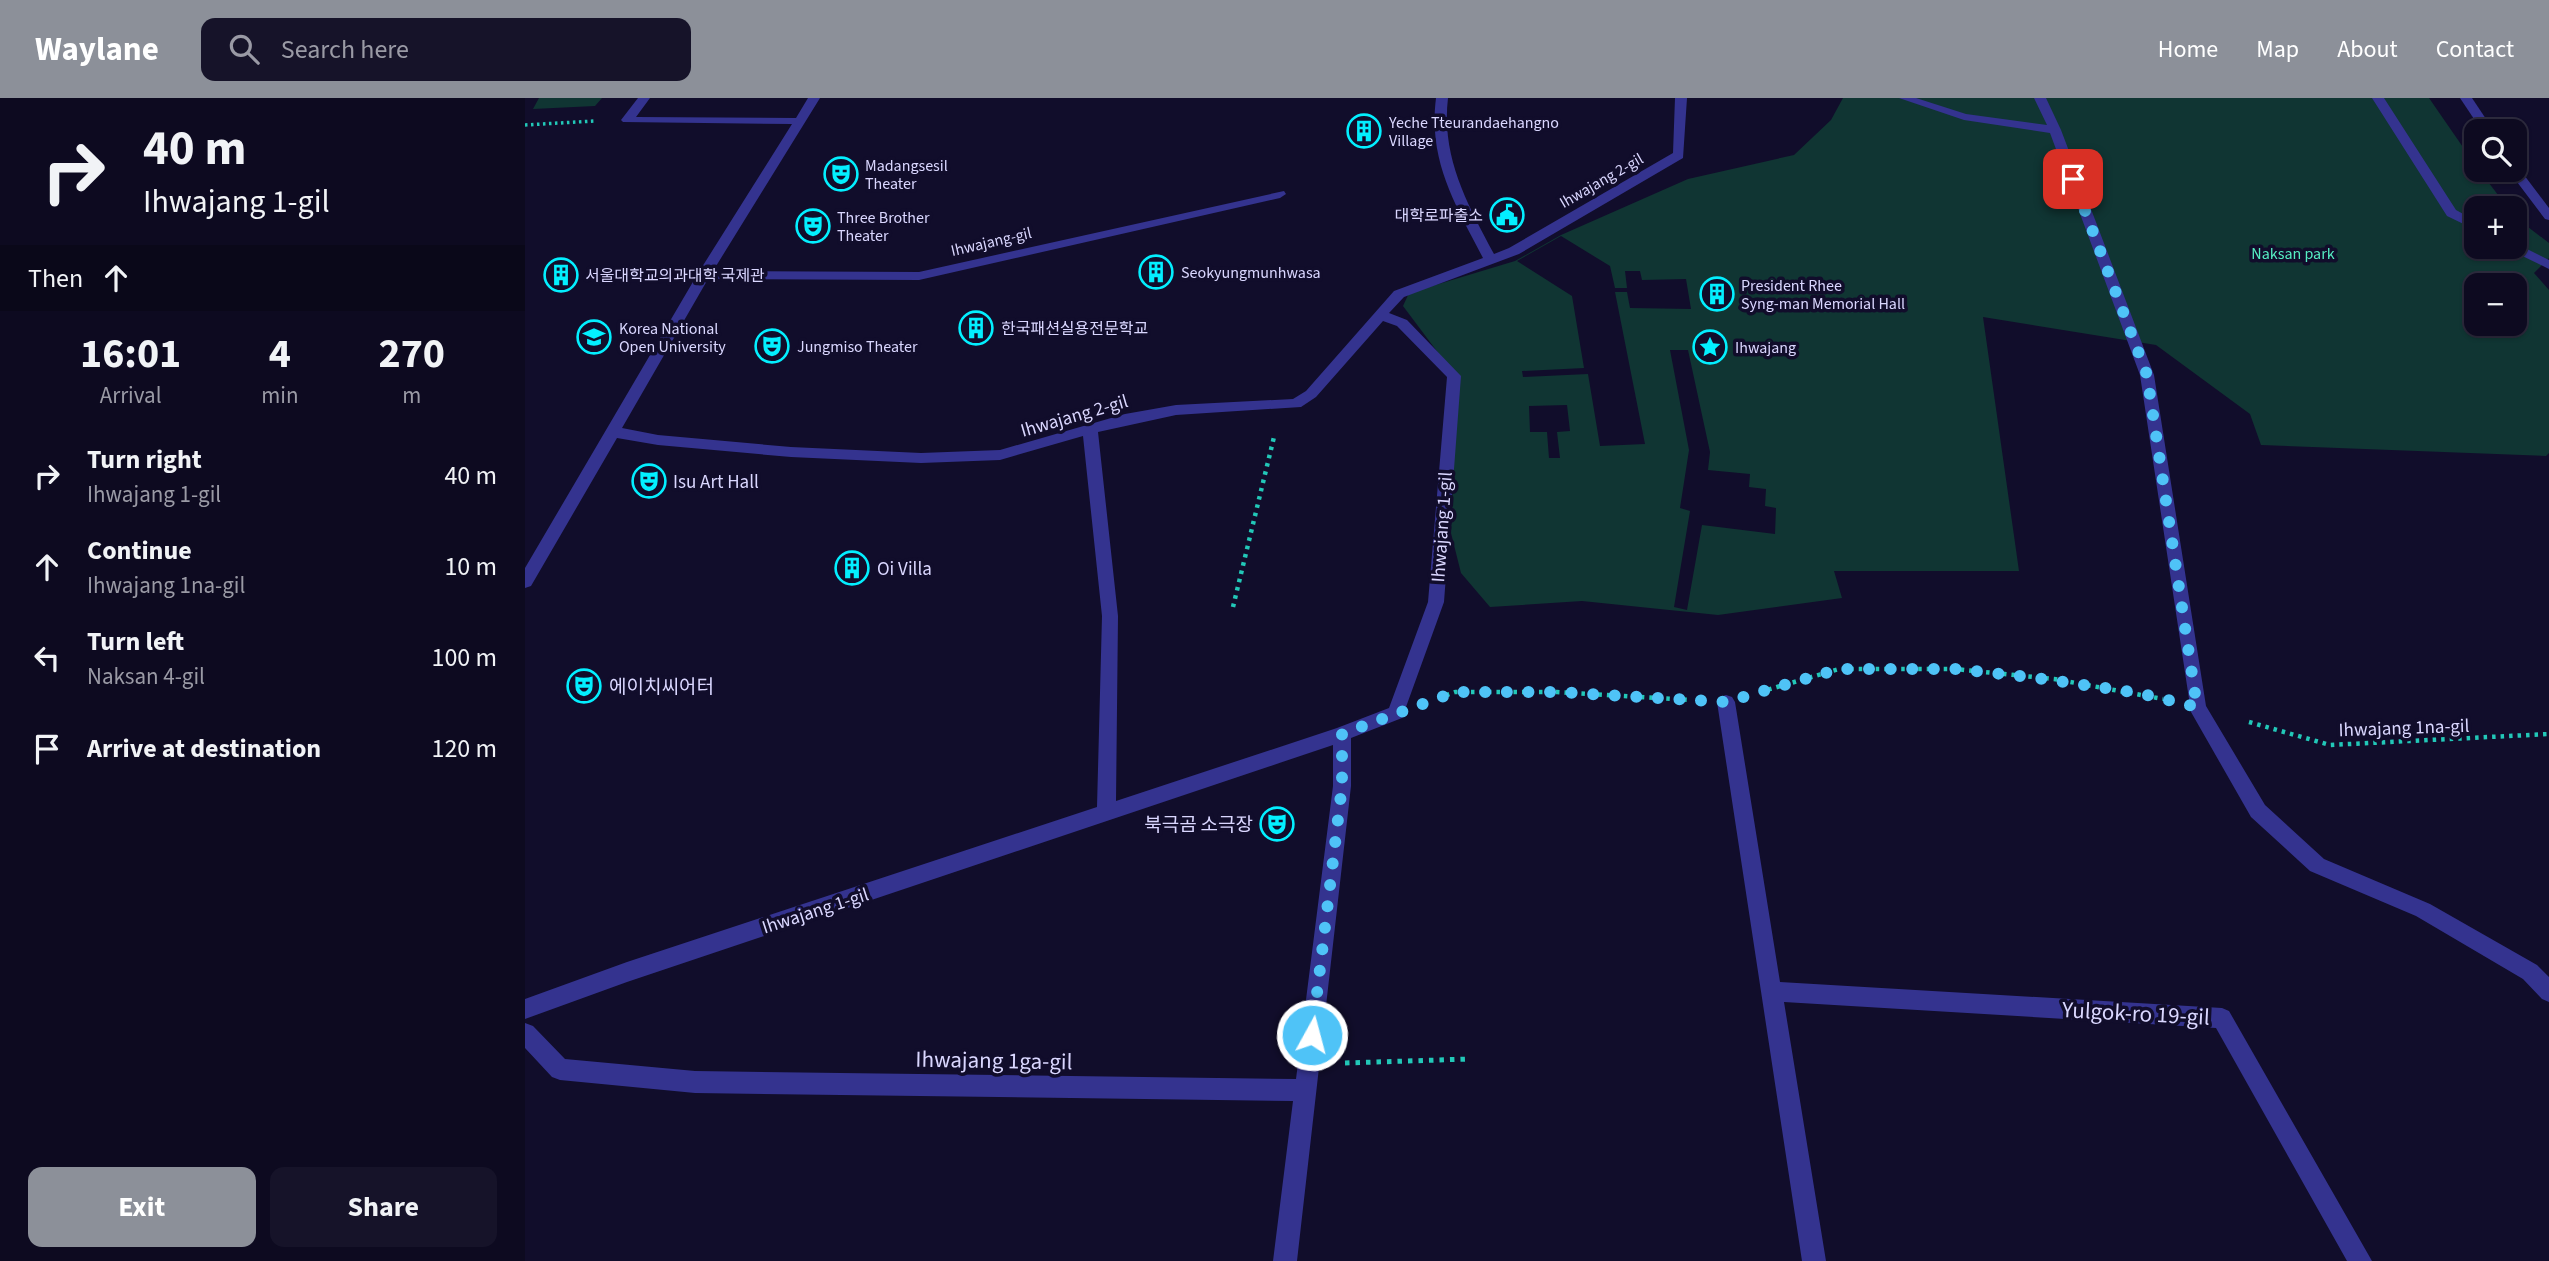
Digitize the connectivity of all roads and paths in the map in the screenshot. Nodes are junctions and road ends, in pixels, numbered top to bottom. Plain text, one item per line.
1 (644, 98) edge
2 (814, 98) edge
3 (1442, 98) edge
4 (1681, 98) edge
5 (1905, 98) edge
6 (2040, 98) edge
7 (2378, 98) edge
8 (2466, 98) edge
9 (2480, 119) edge
10 (627, 120) junction
11 (800, 121) junction
12 (525, 125) edge
13 (2055, 130) junction
14 (2523, 182) edge
15 (1280, 194) dead end
16 (2549, 216) edge
17 (2464, 220) edge
18 (2527, 253) edge
19 (1491, 260) junction
20 (2549, 265) edge
21 (705, 275) junction
22 (1379, 314) junction
23 (1277, 405) junction
24 (1090, 429) junction
25 (614, 432) junction
26 (525, 582) edge
27 (1233, 607) dead end
28 (1726, 702) junction
29 (2197, 707) junction
30 (1396, 713) junction
31 (1342, 734) junction
32 (2549, 734) edge
33 (1106, 814) junction
34 (1772, 991) junction
35 (2549, 992) edge
36 (525, 1009) edge
37 (525, 1033) edge
38 (1469, 1059) dead end
39 (1305, 1090) junction
40 (1285, 1261) edge
41 (1814, 1261) edge
42 (2360, 1261) edge

1 - 10 street
2 - 11 street
3 - 19 street
4 - 19 street, Ihwajang 2-gil
5 - 13 street
6 - 13 street
7 - 17 street
8 - 9 street
10 - 11 street
10 - 12 path
11 - 21 street
13 - 29 street
14 - 16 street
15 - 21 street, Ihwajang-gil
18 - 20 street
19 - 22 street, Ihwajang 2-gil
21 - 25 street
22 - 23 street, Ihwajang 2-gil
22 - 30 street, Ihwajang 1-gil
23 - 24 street, Ihwajang 2-gil
23 - 27 path
24 - 25 street, Ihwajang 2-gil
24 - 33 street
25 - 26 street
28 - 29 path, Ihwajang 1na-gil
28 - 30 path, Ihwajang 1na-gil
28 - 34 street
29 - 32 path, Ihwajang 1na-gil
29 - 35 street
30 - 31 street, Ihwajang 1-gil
31 - 33 street, Ihwajang 1-gil
31 - 39 street
33 - 36 street, Ihwajang 1-gil
34 - 41 street
34 - 42 street, Yulgok-ro 19-gil
37 - 39 street, Ihwajang 1ga-gil
38 - 39 path
39 - 40 street

